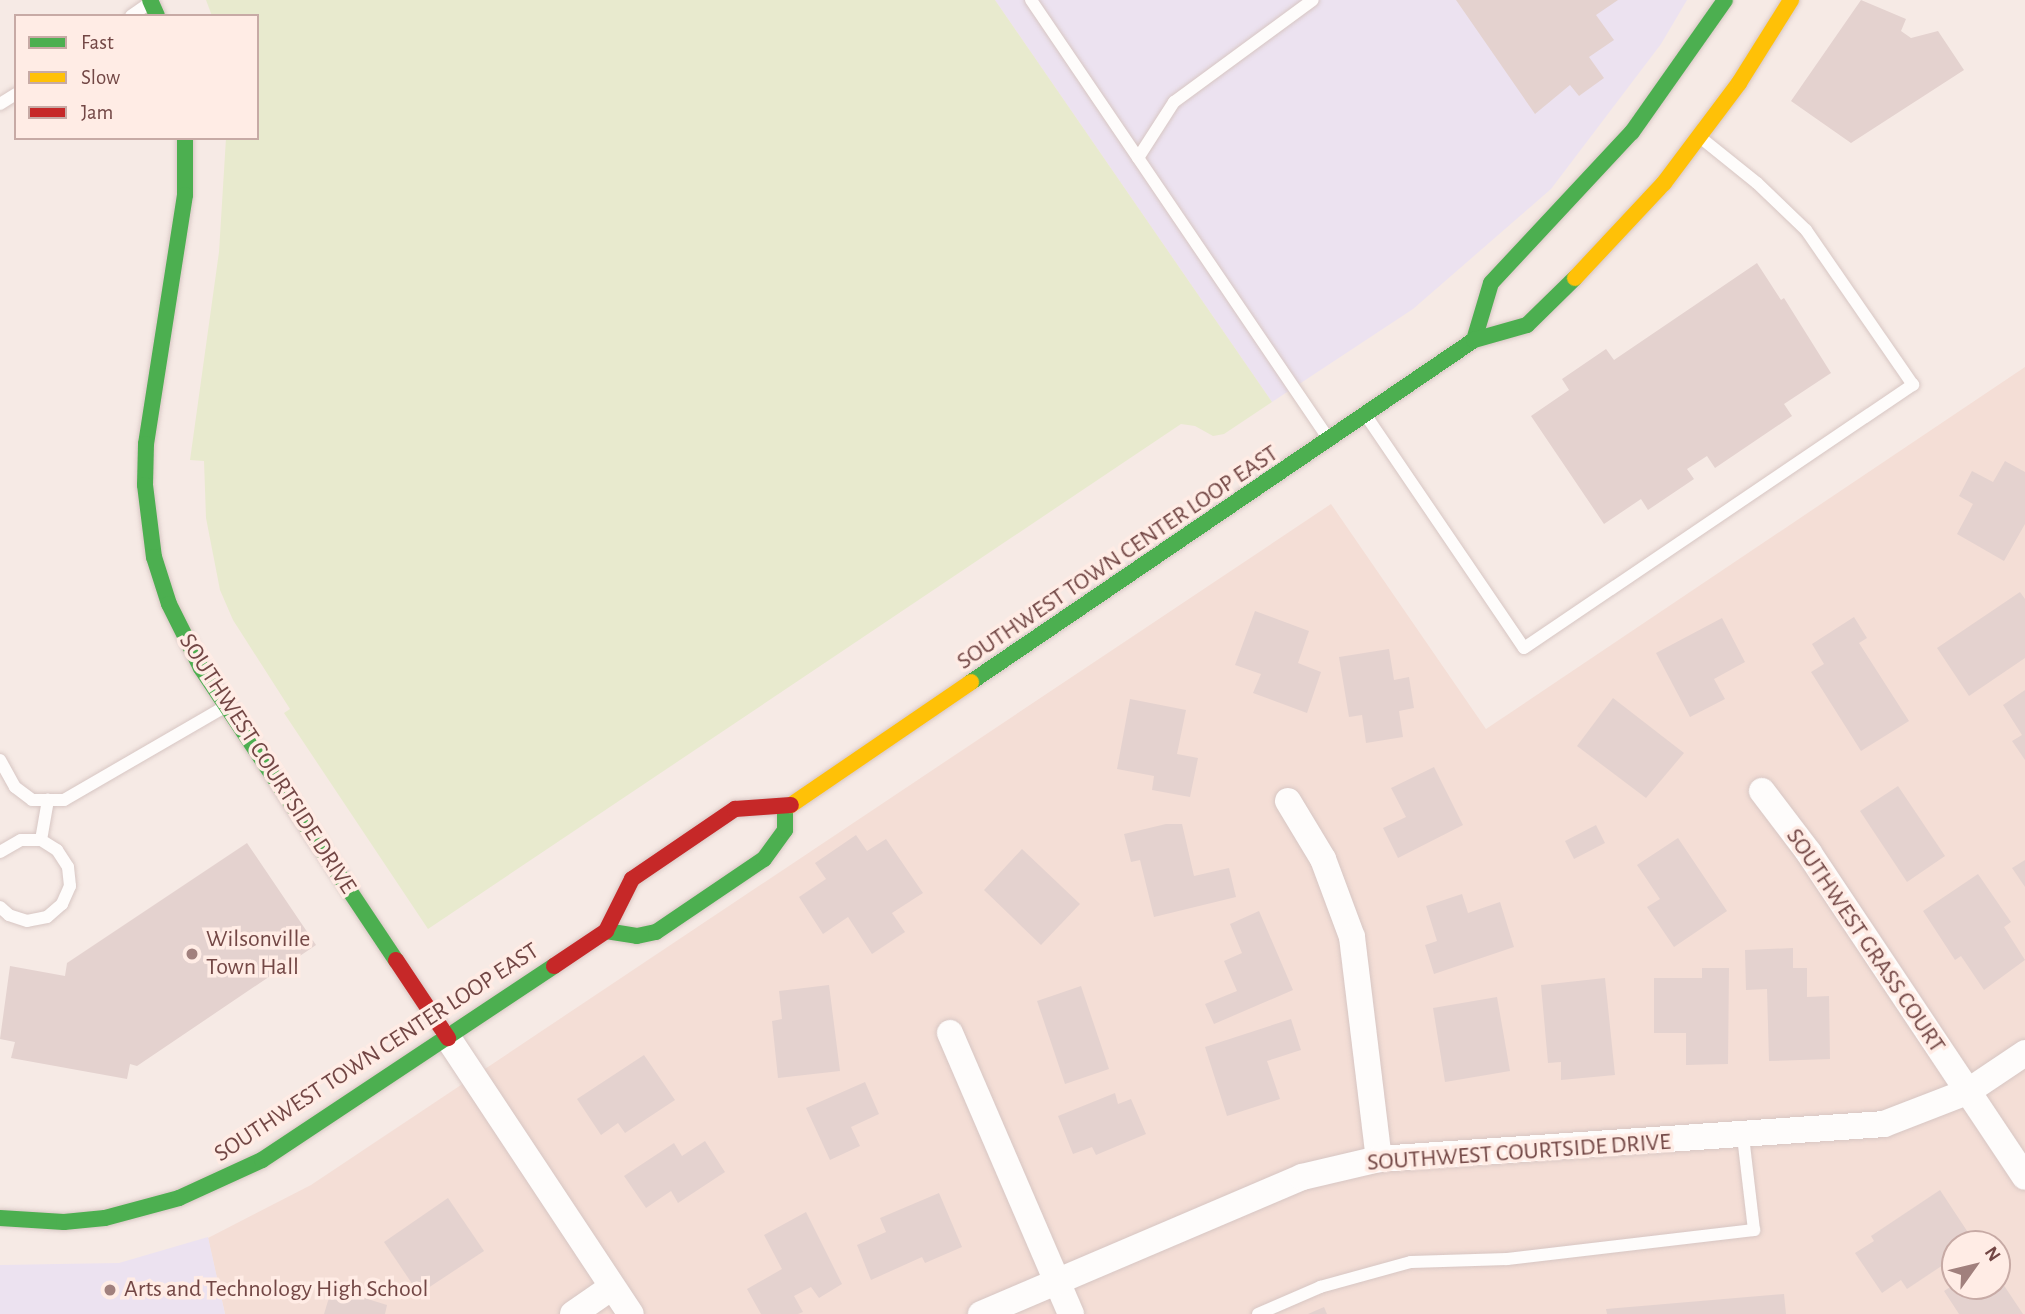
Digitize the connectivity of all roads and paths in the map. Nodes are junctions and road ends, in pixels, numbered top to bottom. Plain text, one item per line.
1 (1031, 0) edge
2 (1313, 0) edge
3 (1724, 0) edge
4 (1791, 0) edge
5 (153, 6) edge
6 (135, 14) edge
7 (1700, 138) junction
8 (186, 140) edge
9 (1138, 158) junction
10 (1474, 340) junction
11 (1367, 417) junction
12 (1331, 441) junction
13 (226, 706) junction
14 (0, 760) edge
15 (1762, 791) dead end
16 (48, 800) junction
17 (1288, 801) dead end
18 (785, 809) junction
19 (40, 841) junction
20 (0, 852) edge
21 (0, 907) edge
22 (607, 931) junction
23 (950, 1033) dead end
24 (448, 1038) junction
25 (2025, 1053) edge
26 (1967, 1092) junction
27 (1743, 1137) junction
28 (1379, 1159) junction
29 (2025, 1177) edge
30 (0, 1218) edge
31 (1055, 1281) junction
32 (612, 1287) junction
33 (573, 1314) edge
34 (631, 1314) edge
35 (981, 1314) edge
36 (1071, 1314) edge
37 (1258, 1314) edge

1 - 9 lane
2 - 9 lane
3 - 10 main road
4 - 7 main road, SOUTHWEST TOWN CENTER LOOP EAST
5 - 6 lane
7 - 10 main road, SOUTHWEST TOWN CENTER LOOP EAST
7 - 11 lane
8 - 13 main road, SOUTHWEST COURTSIDE DRIVE
9 - 12 lane
10 - 11 main road, SOUTHWEST TOWN CENTER LOOP EAST
11 - 12 main road, SOUTHWEST TOWN CENTER LOOP EAST
12 - 18 main road, SOUTHWEST TOWN CENTER LOOP EAST
13 - 16 lane
13 - 24 main road, SOUTHWEST COURTSIDE DRIVE
14 - 16 lane
15 - 26 street, SOUTHWEST GRASS COURT
16 - 19 lane
17 - 28 street
18 - 22 main road
18 - 22 main road
19 - 20 lane
19 - 21 lane
22 - 24 main road, SOUTHWEST TOWN CENTER LOOP EAST
23 - 31 street
24 - 30 main road, SOUTHWEST TOWN CENTER LOOP EAST
24 - 32 street, SOUTHWEST COURTSIDE DRIVE
25 - 26 street, SOUTHWEST COURTSIDE DRIVE
26 - 27 street, SOUTHWEST COURTSIDE DRIVE
26 - 29 street, SOUTHWEST GRASS COURT
27 - 28 street, SOUTHWEST COURTSIDE DRIVE
27 - 37 lane
28 - 31 street, SOUTHWEST COURTSIDE DRIVE
31 - 35 street, SOUTHWEST COURTSIDE DRIVE
31 - 36 street
32 - 33 street
32 - 34 street, SOUTHWEST COURTSIDE DRIVE

